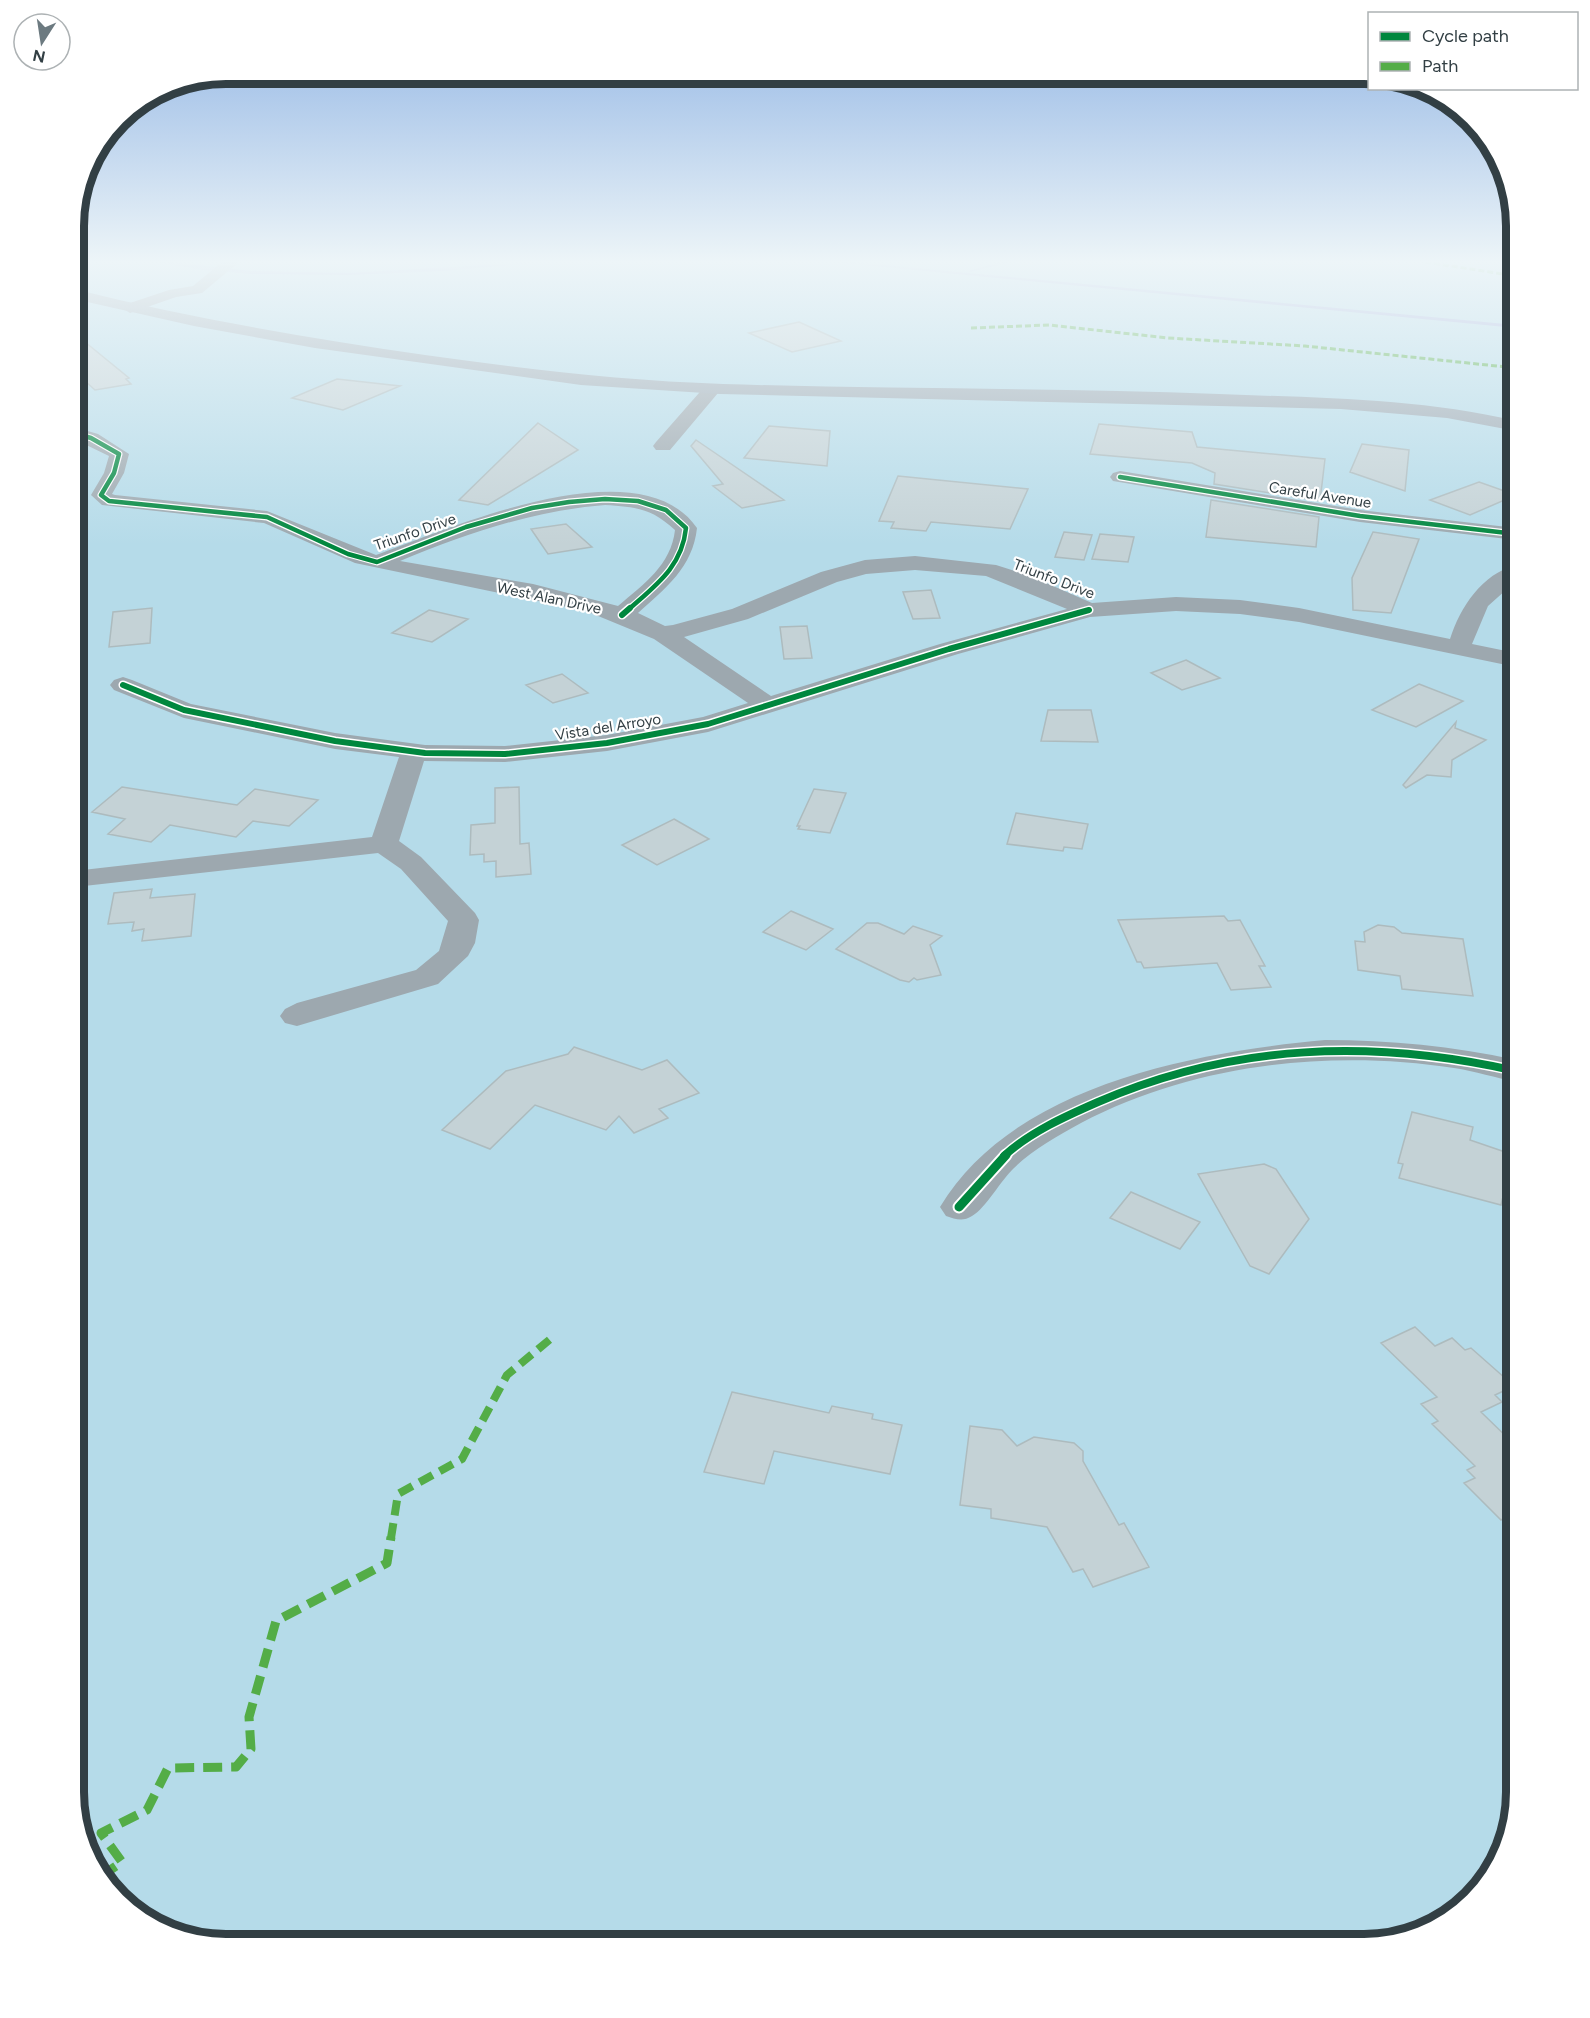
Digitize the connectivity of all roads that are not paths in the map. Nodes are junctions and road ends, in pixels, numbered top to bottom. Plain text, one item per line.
1 (401, 356) edge
2 (712, 389) junction
3 (1506, 424) edge
4 (84, 436) edge
5 (663, 447) dead end
6 (1120, 477) dead end
7 (1506, 533) edge
8 (377, 562) junction
9 (1506, 577) edge
10 (1089, 609) junction
11 (622, 615) junction
12 (661, 634) junction
13 (1459, 650) junction
14 (1506, 658) edge
15 (123, 685) dead end
16 (768, 706) junction
17 (414, 751) junction
18 (384, 844) junction
19 (84, 877) dead end
20 (297, 1016) dead end
21 (1506, 1069) edge
22 (959, 1207) dead end

1 - 2 main road
2 - 3 main road
2 - 5 street
4 - 8 street, Triunfo Drive
6 - 7 street, Careful Avenue
8 - 11 street, West Alan Drive
8 - 11 street, Triunfo Drive
9 - 13 street
10 - 12 street, Triunfo Drive
10 - 13 street, Triunfo Drive
10 - 16 street, Vista del Arroyo
11 - 12 street, West Alan Drive
12 - 16 street, West Alan Drive
13 - 14 street, Triunfo Drive
15 - 17 street, Vista del Arroyo
16 - 17 street, Vista del Arroyo
17 - 18 street
18 - 19 street
18 - 20 street
21 - 22 street

